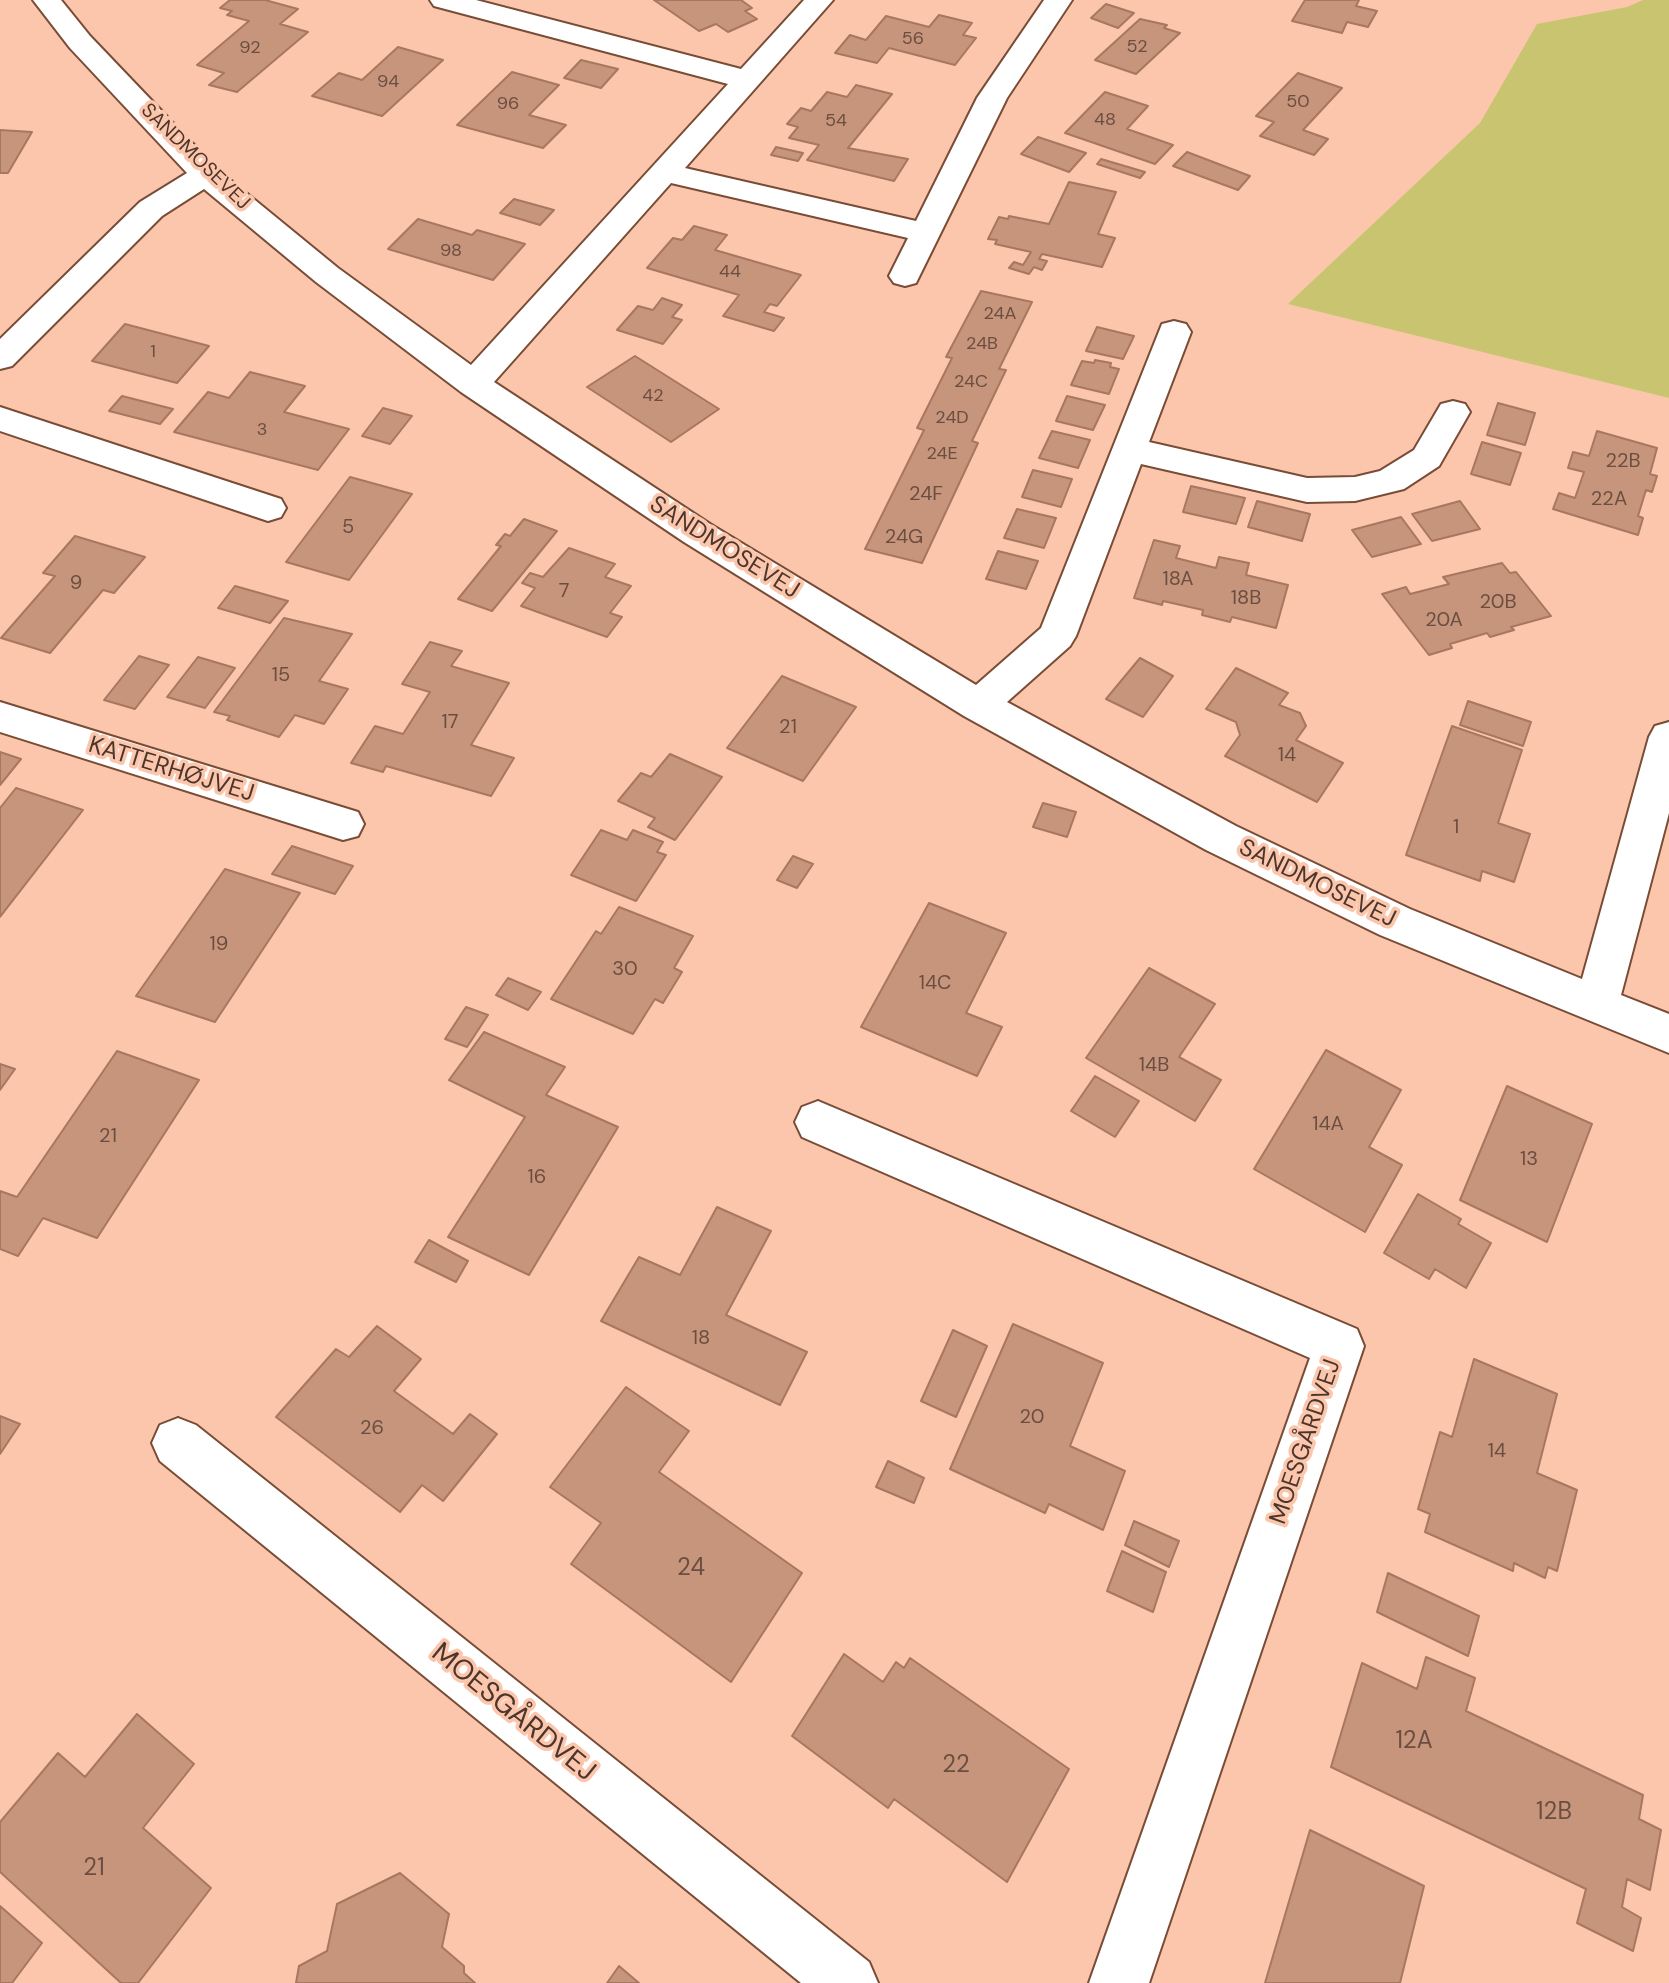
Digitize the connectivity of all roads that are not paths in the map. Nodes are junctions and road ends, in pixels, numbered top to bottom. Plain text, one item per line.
1 (47, 0) edge
2 (444, 0) edge
3 (819, 0) edge
4 (1058, 0) edge
5 (747, 80) junction
6 (664, 172) junction
7 (206, 175) junction
8 (924, 232) junction
9 (905, 276) dead end
10 (1174, 332) dead end
11 (1, 356) edge
12 (473, 384) junction
13 (1453, 412) dead end
14 (0, 419) edge
15 (1129, 449) junction
16 (268, 508) dead end
17 (978, 705) junction
18 (0, 717) edge
19 (1669, 737) edge
20 (343, 824) dead end
21 (1596, 1006) junction
22 (1669, 1034) edge
23 (818, 1122) dead end
24 (178, 1443) dead end
25 (848, 1983) edge
26 (1119, 1983) edge

1 - 7 street, SANDMOSEVEJ
2 - 5 street
3 - 5 street
4 - 8 street
5 - 6 street
6 - 8 street
6 - 12 street
7 - 11 street
7 - 12 street, SANDMOSEVEJ
8 - 9 street
10 - 15 street
12 - 17 street, SANDMOSEVEJ
13 - 15 street
14 - 16 street
15 - 17 street
17 - 21 street, SANDMOSEVEJ
18 - 20 street, KATTERHØJVEJ
19 - 21 street
21 - 22 street, SANDMOSEVEJ
23 - 26 street, MOESGÅRDVEJ
24 - 25 street, MOESGÅRDVEJ

